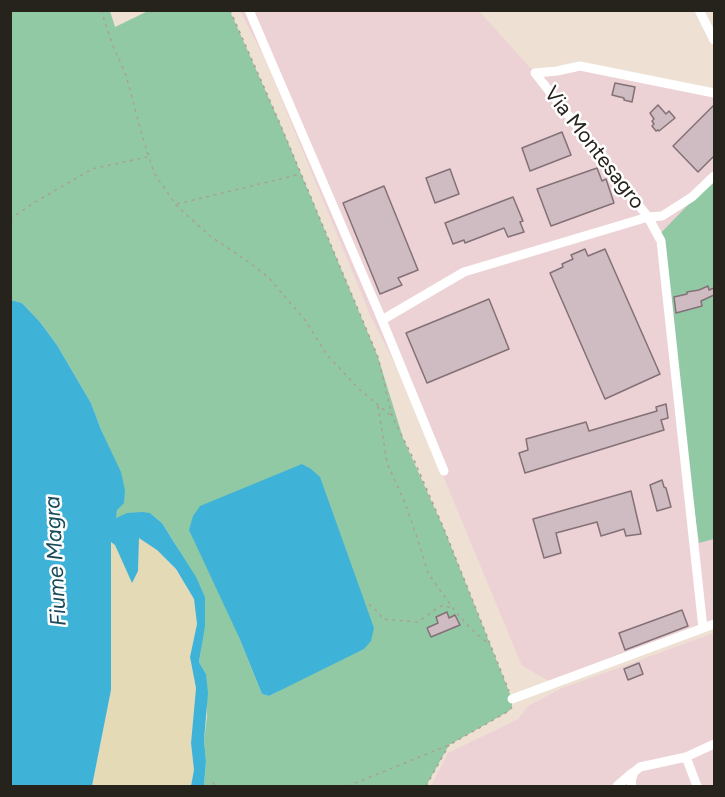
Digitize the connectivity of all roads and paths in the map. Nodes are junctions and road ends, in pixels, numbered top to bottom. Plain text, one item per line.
1 (101, 10) edge
2 (230, 10) edge
3 (249, 10) edge
4 (699, 10) edge
5 (714, 40) edge
6 (714, 93) edge
7 (149, 157) junction
8 (301, 174) junction
9 (714, 176) edge
10 (176, 204) junction
11 (648, 217) junction
12 (10, 219) edge
13 (382, 320) junction
14 (378, 406) junction
15 (392, 416) junction
16 (444, 471) dead end
17 (369, 604) dead end
18 (452, 607) junction
19 (714, 624) edge
20 (704, 628) junction
21 (491, 646) junction
22 (512, 699) junction
23 (714, 744) edge
24 (449, 745) junction
25 (686, 757) junction
26 (634, 772) junction
27 (213, 782) dead end
28 (215, 786) edge
29 (348, 786) edge
30 (426, 786) edge
31 (617, 786) edge
32 (632, 786) edge
33 (697, 786) edge

1 - 7 path
2 - 8 path
3 - 13 street
4 - 5 street
6 - 11 street, Via Montesagro
7 - 10 path
7 - 12 path
8 - 10 path
8 - 15 path
9 - 11 street, Via Montesagro
10 - 14 path
11 - 13 street
11 - 20 street
13 - 16 street
14 - 15 path
14 - 18 path
15 - 21 path
17 - 18 path
18 - 21 path
19 - 20 street
20 - 22 street
21 - 22 path
22 - 24 path
23 - 25 street
24 - 29 path
24 - 30 path
25 - 26 street
25 - 33 street
26 - 31 street
26 - 32 street
27 - 28 path

